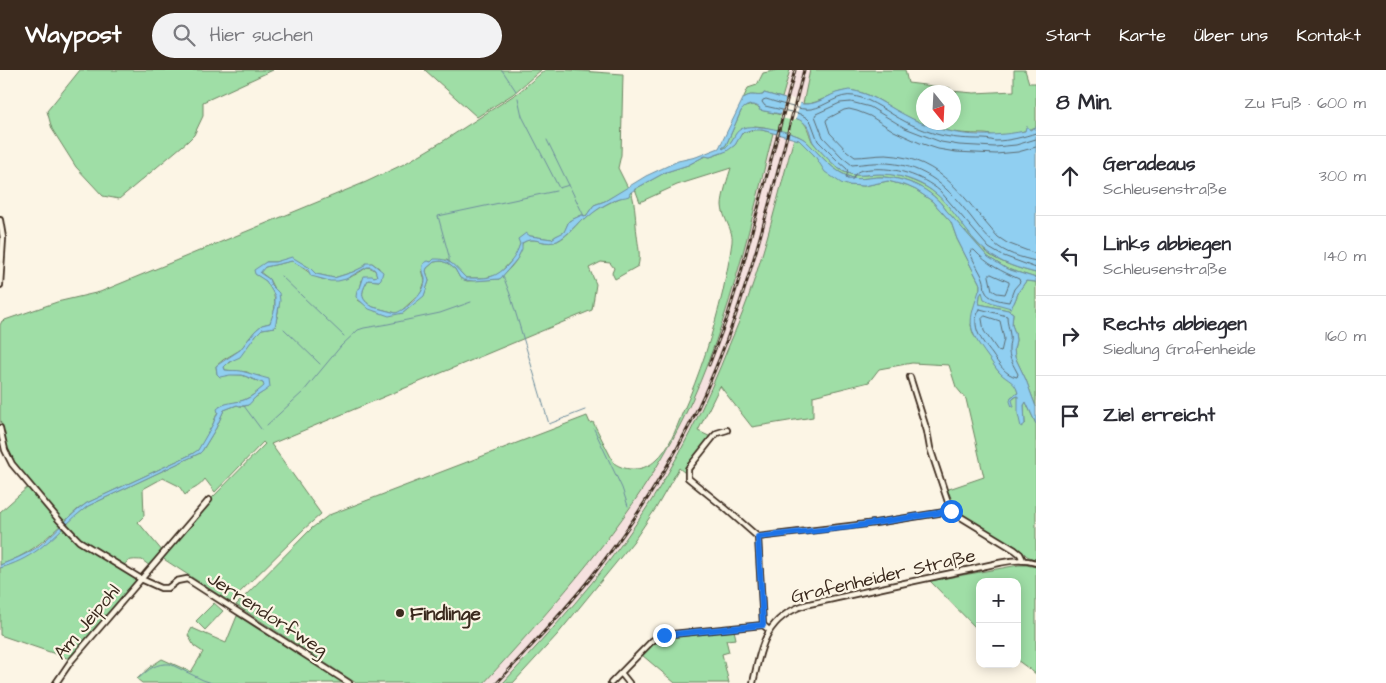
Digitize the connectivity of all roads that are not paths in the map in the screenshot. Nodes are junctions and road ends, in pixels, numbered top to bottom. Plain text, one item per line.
1 (0, 220) edge
2 (0, 285) edge
3 (910, 377) dead end
4 (0, 428) edge
5 (727, 430) dead end
6 (209, 500) dead end
7 (951, 511) junction
8 (758, 537) junction
9 (1023, 560) junction
10 (1036, 563) edge
11 (141, 579) junction
12 (763, 625) junction
13 (769, 630) junction
14 (621, 673) junction
15 (56, 683) edge
16 (349, 683) edge
17 (611, 683) edge
18 (629, 683) edge
19 (753, 683) edge

1 - 2 street
3 - 7 street
4 - 11 street, Jerrendorfweg
5 - 8 street
6 - 11 street
7 - 8 street
7 - 9 street
8 - 12 street
9 - 10 street, Grafenheider Straße
9 - 13 street, Grafenheider Straße
11 - 15 street, Am Jeipohl
11 - 16 street, Jerrendorfweg
12 - 13 street
12 - 14 street
13 - 19 street, Grafenheider Straße
14 - 17 street
14 - 18 street

